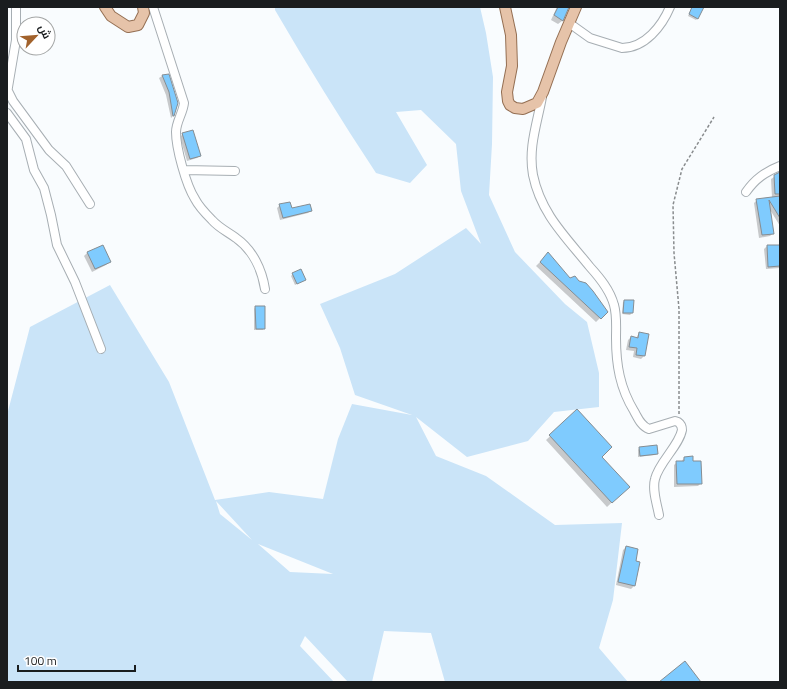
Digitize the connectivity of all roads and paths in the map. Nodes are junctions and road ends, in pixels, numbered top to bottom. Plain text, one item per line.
1 (16, 7) edge
2 (105, 7) edge
3 (143, 7) edge
4 (153, 7) edge
5 (505, 7) edge
6 (576, 7) edge
7 (670, 7) edge
8 (569, 23) junction
9 (8, 92) edge
10 (543, 92) junction
11 (7, 113) edge
12 (714, 117) dead end
13 (780, 166) edge
14 (184, 170) junction
15 (235, 171) dead end
16 (746, 192) dead end
17 (90, 204) dead end
18 (265, 289) dead end
19 (101, 349) dead end
20 (678, 422) junction
21 (659, 515) dead end

1 - 9 street
2 - 3 main road
4 - 14 street
5 - 10 main road
6 - 8 main road
7 - 8 street
8 - 10 main road
9 - 17 street
10 - 20 street
11 - 19 street
12 - 20 path
13 - 16 street
14 - 15 street
14 - 18 street
20 - 21 street

